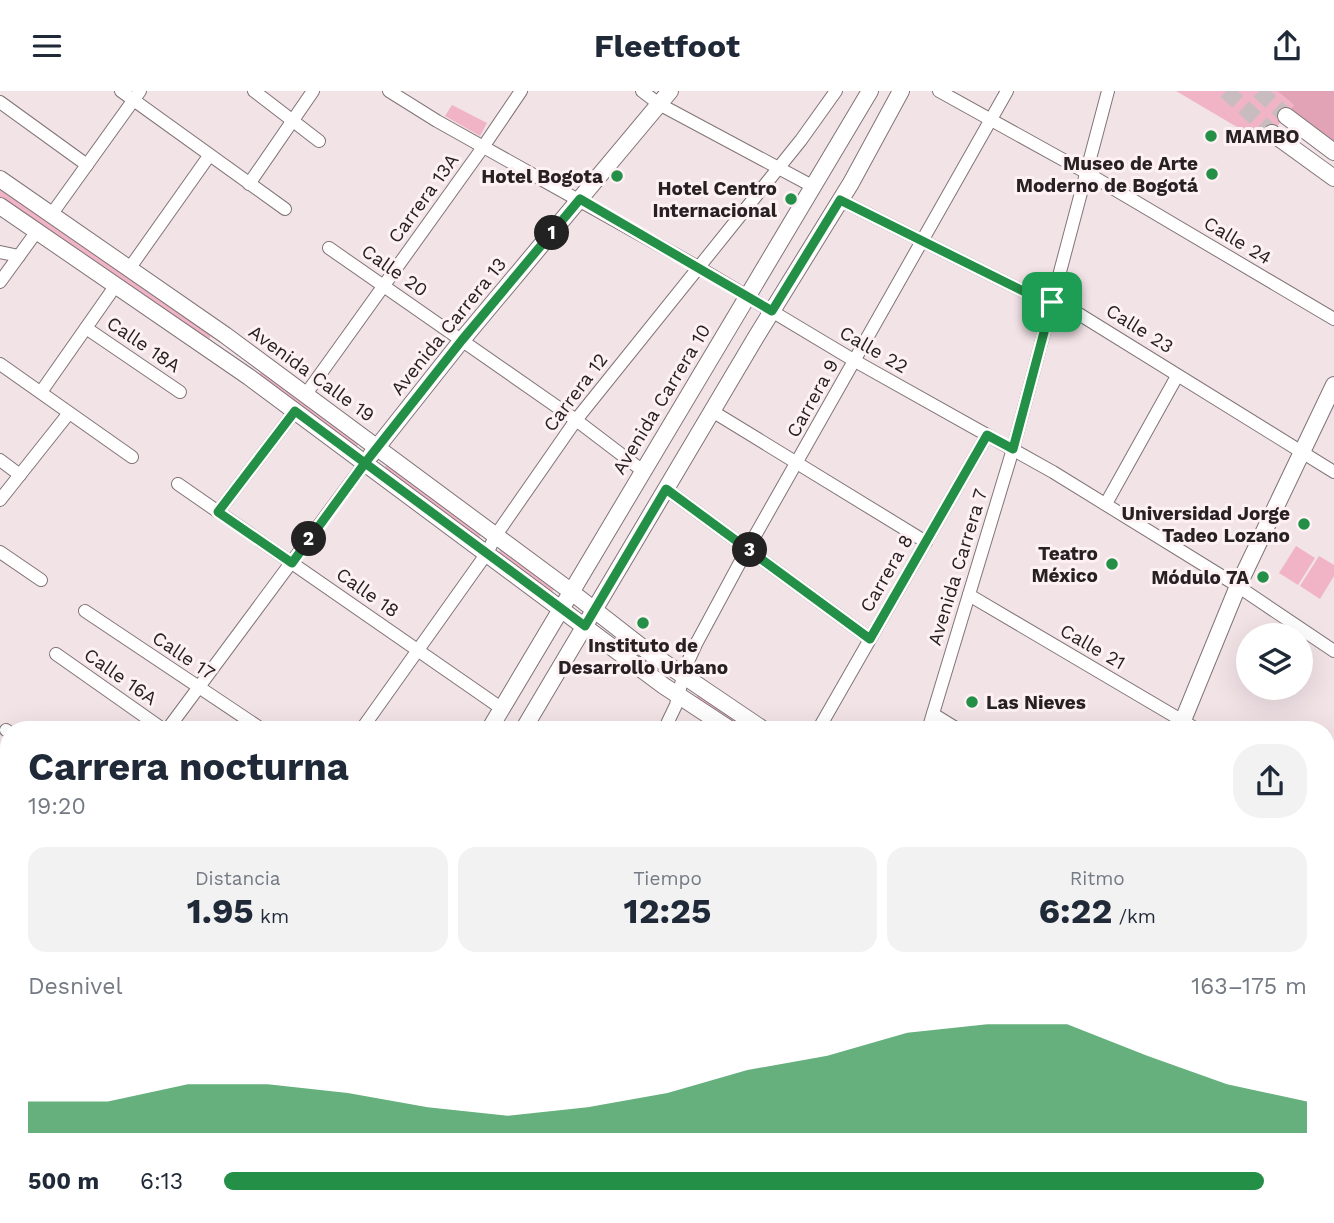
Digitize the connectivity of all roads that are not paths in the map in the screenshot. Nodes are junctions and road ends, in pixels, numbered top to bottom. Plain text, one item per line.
1 (121, 91) edge
2 (254, 91) edge
3 (313, 91) edge
4 (389, 91) edge
5 (521, 91) edge
6 (642, 91) edge
7 (836, 91) edge
8 (870, 91) edge
9 (901, 91) edge
10 (939, 91) edge
11 (1007, 91) edge
12 (1108, 91) edge
13 (136, 95) edge
14 (664, 97) edge
15 (0, 102) edge
16 (1286, 116) tunnel mouth
17 (991, 120) junction
18 (293, 121) junction
19 (1272, 133) tunnel mouth
20 (319, 141) dead end
21 (484, 146) junction
22 (1334, 152) edge
23 (209, 156) junction
24 (87, 165) junction
25 (778, 167) junction
26 (1087, 173) junction
27 (1334, 177) edge
28 (0, 179) edge
29 (249, 184) junction
30 (814, 187) junction
31 (580, 199) junction
32 (840, 200) junction
33 (0, 206) edge
34 (285, 209) dead end
35 (51, 215) junction
36 (37, 231) junction
37 (922, 242) junction
38 (329, 249) dead end
39 (0, 252) edge
40 (19, 256) junction
41 (698, 267) junction
42 (129, 269) junction
43 (0, 282) edge
44 (116, 285) junction
45 (384, 286) junction
46 (747, 296) junction
47 (1052, 302) junction
48 (772, 311) junction
49 (1334, 319) edge
50 (86, 328) junction
51 (462, 340) junction
52 (855, 361) junction
53 (0, 364) edge
54 (1176, 378) dead end
55 (1334, 385) edge
56 (180, 392) dead end
57 (41, 393) junction
58 (306, 394) junction
59 (295, 411) junction
60 (712, 411) junction
61 (69, 413) junction
62 (576, 419) junction
63 (987, 435) junction
64 (377, 447) junction
65 (1013, 449) junction
66 (1301, 451) junction
67 (132, 457) dead end
68 (0, 460) edge
69 (365, 463) junction
70 (798, 464) junction
71 (643, 471) junction
72 (1334, 472) edge
73 (20, 475) junction
74 (178, 484) dead end
75 (666, 489) junction
76 (0, 500) edge
77 (1108, 500) dead end
78 (218, 512) junction
79 (496, 535) junction
80 (926, 542) junction
81 (748, 549) junction
82 (0, 552) edge
83 (487, 553) junction
84 (292, 563) junction
85 (41, 580) dead end
86 (1238, 586) junction
87 (571, 591) junction
88 (969, 595) junction
89 (561, 608) junction
90 (594, 609) junction
91 (85, 611) dead end
92 (585, 626) junction
93 (870, 639) junction
94 (418, 650) junction
95 (1334, 651) edge
96 (57, 654) dead end
97 (684, 676) junction
98 (198, 688) junction
99 (679, 695) junction
100 (501, 708) junction
101 (933, 714) junction
102 (152, 721) edge
103 (172, 721) edge
104 (249, 721) edge
105 (367, 721) edge
106 (494, 721) edge
107 (531, 721) edge
108 (668, 721) edge
109 (717, 721) edge
110 (751, 721) edge
111 (823, 721) edge
112 (931, 721) edge
113 (944, 721) edge
114 (1174, 721) edge
115 (1183, 721) edge

1 - 13 street
2 - 18 street
3 - 18 street
4 - 21 street, Calle 22
5 - 21 street, Carrera 13A
6 - 14 street
7 - 25 street, Carrera 12
8 - 30 main road, Avenida Carrera 10
9 - 32 main road
10 - 17 street, Calle 24
11 - 17 street, Carrera 9
12 - 26 street, Avenida Carrera 7
13 - 23 street
13 - 24 street
14 - 25 street
14 - 31 main road, Avenida Carrera 13
15 - 24 street
16 - 22 main road
17 - 26 street, Calle 24
17 - 37 street, Carrera 9
18 - 20 street
18 - 29 street
19 - 27 main road
21 - 31 street, Calle 22
21 - 45 street, Carrera 13A
23 - 29 street
23 - 42 street
24 - 35 street
25 - 30 street
25 - 41 street, Carrera 12
26 - 47 street, Avenida Carrera 7
26 - 49 street, Calle 24
28 - 35 main road, Avenida Calle 19
29 - 34 street
30 - 46 main road, Avenida Carrera 10
31 - 41 street, Calle 22
31 - 51 main road, Avenida Carrera 13
32 - 37 street, Calle 23
32 - 48 main road
33 - 36 main road, Avenida Calle 19
35 - 42 main road, Avenida Calle 19
36 - 40 street
36 - 44 main road, Avenida Calle 19
37 - 47 street, Calle 23
37 - 52 street, Carrera 9
38 - 45 street, Calle 20
39 - 40 street
40 - 43 street
41 - 46 street, Calle 22
41 - 62 street, Carrera 12
42 - 58 main road, Avenida Calle 19
44 - 50 street
44 - 59 main road, Avenida Calle 19
45 - 51 street, Calle 20
45 - 58 street, Carrera 13A
46 - 48 street, Calle 22
46 - 71 main road, Avenida Carrera 10
47 - 65 street, Avenida Carrera 7
47 - 66 street, Calle 23
48 - 52 street, Calle 22
48 - 60 main road
50 - 56 street, Calle 18A
50 - 57 street
51 - 62 street, Calle 20
51 - 64 main road, Avenida Carrera 13
52 - 63 street, Calle 22
52 - 70 street, Carrera 9
53 - 57 street
54 - 77 street
55 - 66 main road
57 - 61 street
58 - 64 main road, Avenida Calle 19
59 - 69 main road, Avenida Calle 19
59 - 78 street
60 - 70 street
60 - 75 main road
61 - 67 street
61 - 73 street
62 - 71 street, Calle 20
62 - 79 street, Carrera 12
63 - 65 street, Calle 22
63 - 80 street, Carrera 8
64 - 69 main road, Avenida Carrera 13
64 - 79 main road, Avenida Calle 19
65 - 86 street, Calle 22
65 - 88 street, Avenida Carrera 7
66 - 72 street, Calle 23
66 - 86 main road
68 - 73 street
69 - 83 main road, Avenida Calle 19
69 - 84 street, Avenida Carrera 13
70 - 80 street
70 - 81 street, Carrera 9
71 - 87 main road, Avenida Carrera 10
73 - 76 street
74 - 78 street, Calle 18
75 - 81 street
75 - 90 main road
78 - 84 street, Calle 18
79 - 83 street, Carrera 12
79 - 87 main road, Avenida Calle 19
80 - 93 street, Carrera 8
81 - 93 street
81 - 97 street, Carrera 9
82 - 85 street
83 - 89 main road, Avenida Calle 19
83 - 94 street, Carrera 12
84 - 94 street, Calle 18
84 - 98 street, Avenida Carrera 13
86 - 95 street, Calle 22
86 - 115 main road
87 - 89 main road, Avenida Carrera 10
87 - 90 main road, Avenida Calle 19
88 - 101 street, Avenida Carrera 7
88 - 114 street, Calle 21
89 - 92 main road, Avenida Calle 19
89 - 100 main road, Avenida Carrera 10
90 - 92 main road
90 - 97 main road, Avenida Calle 19
91 - 98 street, Calle 17
92 - 99 main road, Avenida Calle 19
92 - 107 main road
93 - 111 street, Carrera 8
94 - 100 street, Calle 18
94 - 105 street, Carrera 12
96 - 102 street, Calle 16A
97 - 99 street, Carrera 9
97 - 110 main road, Avenida Calle 19
98 - 103 street, Avenida Carrera 13
98 - 104 street, Calle 17
99 - 108 street, Carrera 9
99 - 109 main road, Avenida Calle 19
100 - 106 main road, Avenida Carrera 10
101 - 112 street, Avenida Carrera 7
101 - 113 street

